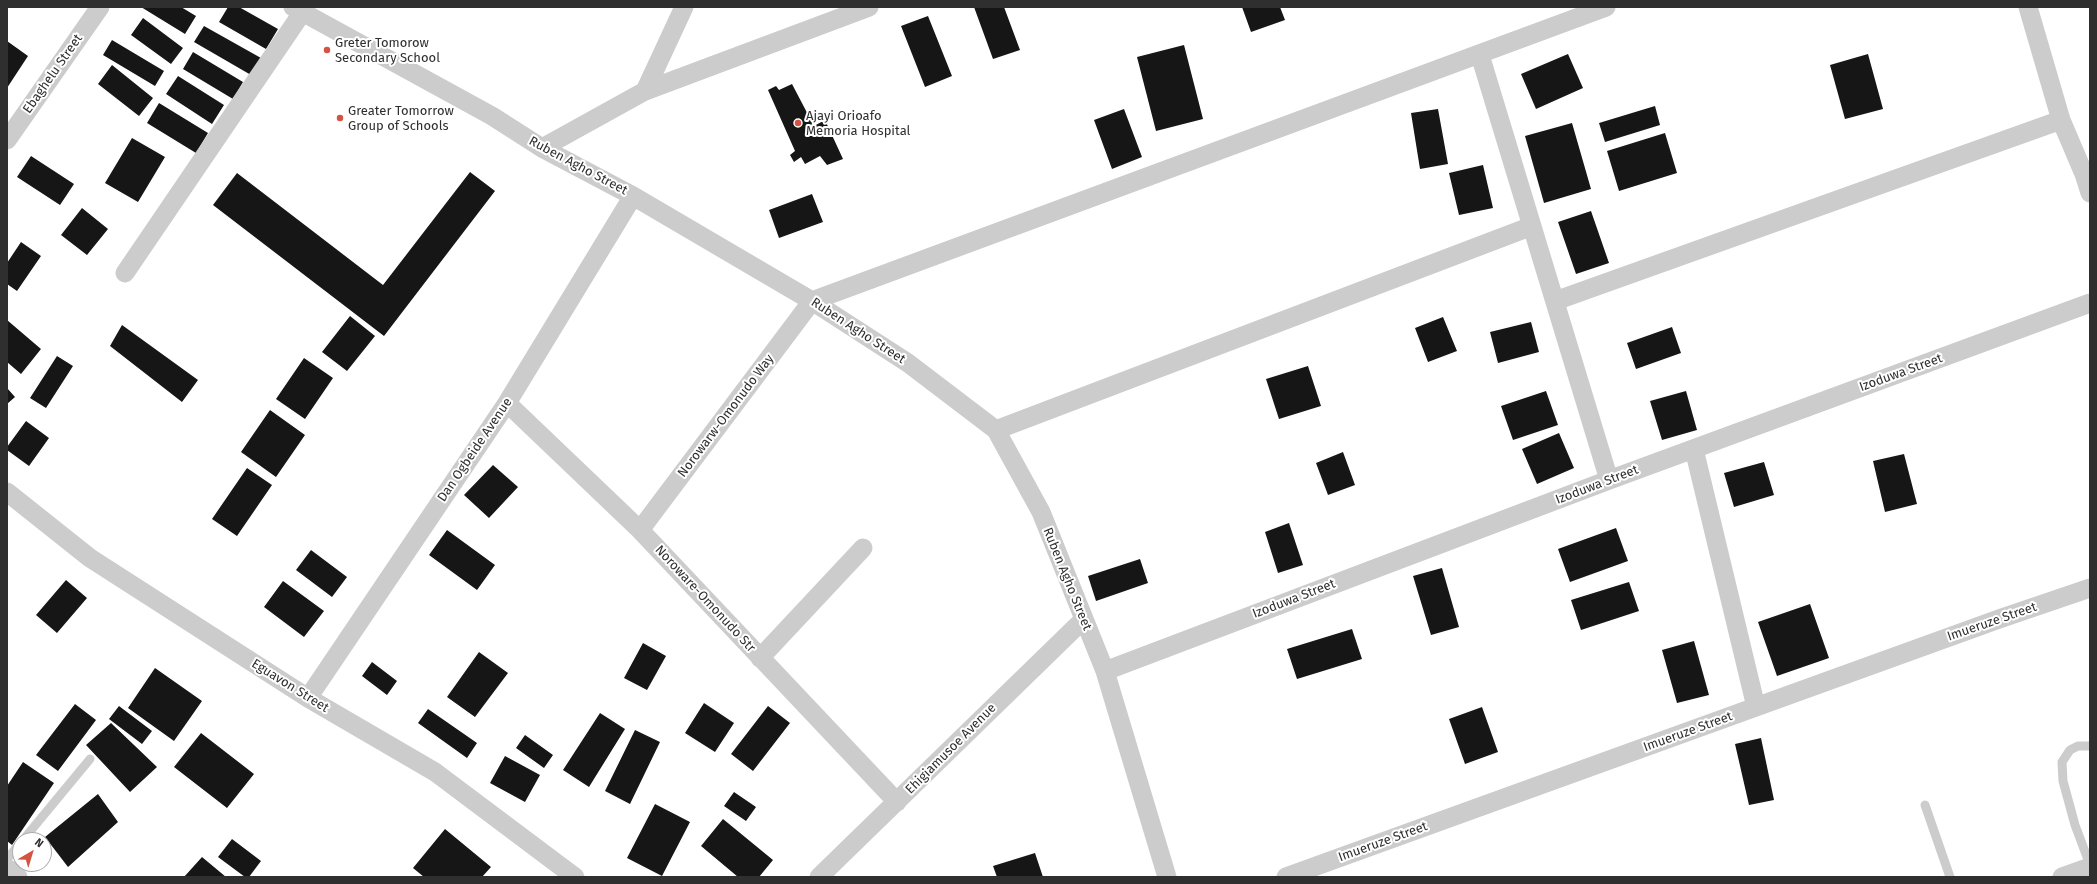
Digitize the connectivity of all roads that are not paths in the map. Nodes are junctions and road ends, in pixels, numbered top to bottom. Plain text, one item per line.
1 (100, 7) edge
2 (684, 7) edge
3 (869, 7) edge
4 (1606, 7) edge
5 (2028, 7) edge
6 (301, 9) edge
7 (1480, 55) junction
8 (645, 91) junction
9 (2061, 120) junction
10 (7, 140) edge
11 (542, 148) junction
12 (2087, 173) edge
13 (2090, 193) edge
14 (633, 196) junction
15 (1532, 226) junction
16 (125, 272) dead end
17 (812, 301) junction
18 (1555, 301) junction
19 (2090, 303) edge
20 (507, 403) junction
21 (996, 430) junction
22 (1694, 449) junction
23 (1609, 480) junction
24 (7, 492) edge
25 (640, 530) junction
26 (863, 548) dead end
27 (2090, 588) edge
28 (1083, 620) junction
29 (760, 658) junction
30 (1105, 671) junction
31 (308, 698) junction
32 (1756, 707) junction
33 (2090, 746) edge
34 (90, 759) dead end
35 (897, 802) junction
36 (1925, 805) dead end
37 (30, 832) edge
38 (2090, 866) edge
39 (7, 868) edge
40 (18, 877) edge
41 (575, 877) edge
42 (819, 877) edge
43 (1167, 877) edge
44 (1286, 877) edge
45 (1950, 877) edge
46 (2062, 877) edge

1 - 10 street, Ebaghelu Street
2 - 8 street
3 - 8 street
4 - 7 street
5 - 9 street
6 - 11 street, Ruben Agho Street
6 - 16 street
7 - 15 street
7 - 17 street
8 - 11 street
9 - 12 street
9 - 18 street
11 - 14 street, Ruben Agho Street
12 - 13 street
14 - 17 street, Ruben Agho Street
14 - 20 street, Dan Ogbeide Avenue
15 - 18 street
15 - 21 street
17 - 21 street, Ruben Agho Street
17 - 25 street, Norowarw-Omonudo Way
18 - 23 street
19 - 22 street, Izoduwa Street
20 - 25 street, Noroware-Omonudo Str
20 - 31 street, Dan Ogbeide Avenue
21 - 28 street, Ruben Agho Street
22 - 23 street, Izoduwa Street
22 - 32 street
23 - 30 street, Izoduwa Street
24 - 31 street, Eguavon Street
25 - 29 street, Noroware-Omonudo Str
26 - 29 street
27 - 32 street, Imueruze Street
28 - 30 street, Ruben Agho Street
28 - 35 street, Ehigiamusoe Avenue
29 - 35 street, Noroware-Omonudo Str
30 - 43 street, Ruben Agho Street
31 - 41 street, Eguavon Street
32 - 44 street, Imueruze Street
33 - 38 lane
34 - 37 lane
35 - 42 street, Ehigiamusoe Avenue
36 - 45 lane
38 - 46 street
39 - 40 street

